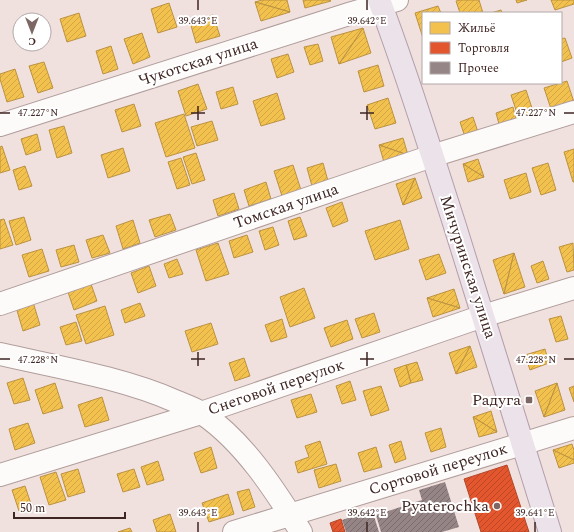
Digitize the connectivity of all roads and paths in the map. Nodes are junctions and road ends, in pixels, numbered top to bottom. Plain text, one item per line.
1 (383, 1) edge
2 (574, 112) edge
3 (0, 125) edge
4 (432, 156) junction
5 (574, 288) edge
6 (0, 304) edge
7 (484, 316) junction
8 (0, 354) edge
9 (202, 412) junction
10 (574, 428) edge
11 (524, 443) junction
12 (0, 474) edge
13 (295, 523) edge
14 (234, 532) edge
15 (550, 532) edge

1 - 3 street, Чукотская улица
1 - 4 main road, Мичуринская улица
2 - 4 street, Томская улица
4 - 6 street, Томская улица
4 - 7 main road, Мичуринская улица
5 - 7 street, Снеговой переулок
7 - 9 street, Снеговой переулок
7 - 11 main road, Мичуринская улица
8 - 9 street
9 - 12 street, Снеговой переулок
9 - 13 street
10 - 11 street, Сортовой переулок
11 - 13 street, Сортовой переулок
11 - 15 main road, Мичуринская улица
13 - 14 street, Сортовой переулок

